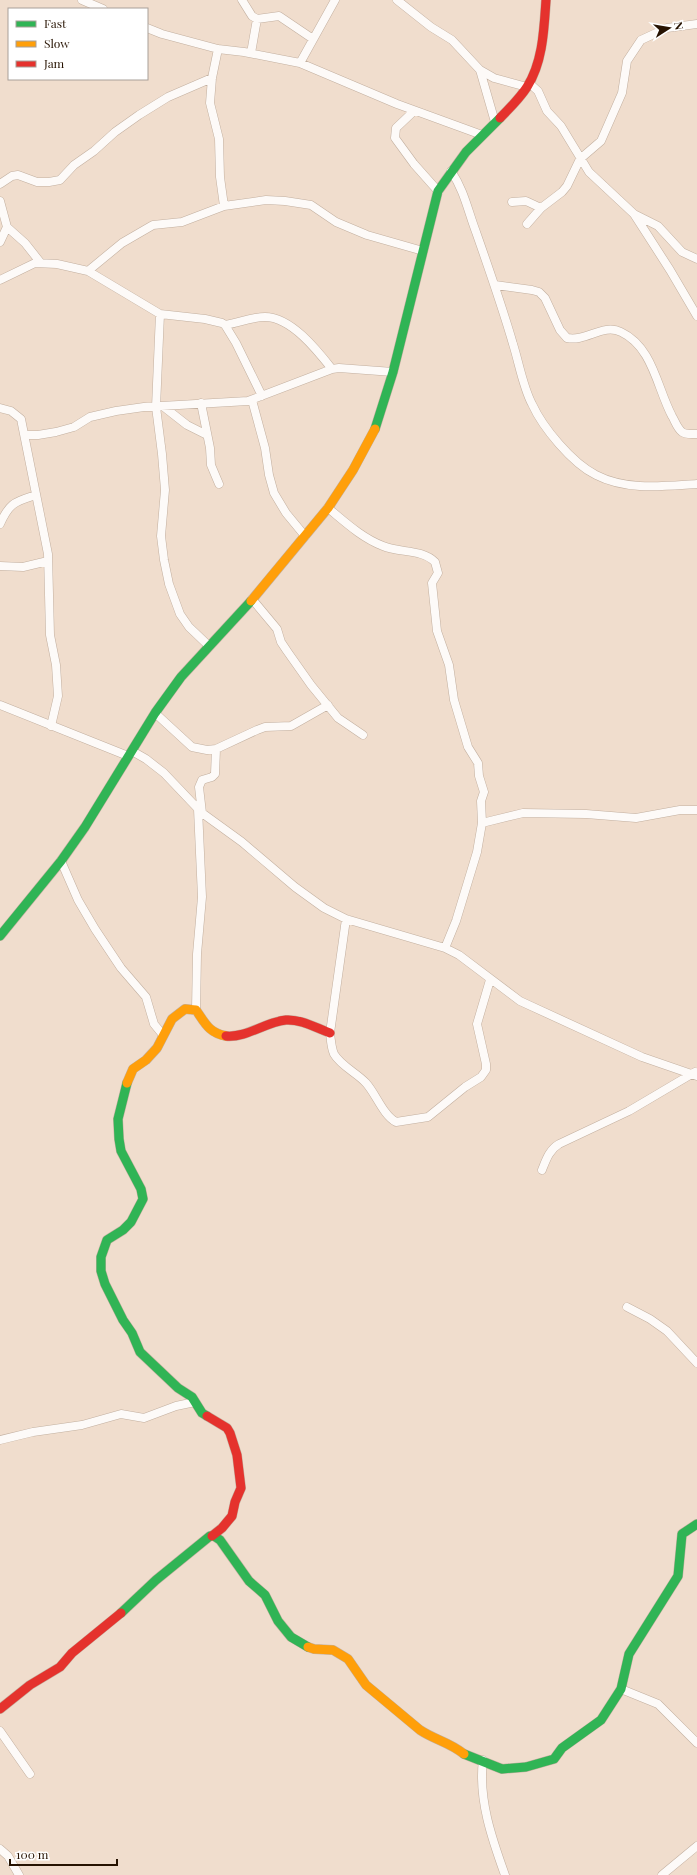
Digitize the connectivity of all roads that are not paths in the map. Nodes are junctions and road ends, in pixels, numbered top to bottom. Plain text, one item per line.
1 (82, 0) edge
2 (242, 0) edge
3 (335, 0) edge
4 (397, 0) edge
5 (546, 0) edge
6 (101, 8) edge
7 (257, 19) junction
8 (697, 24) edge
9 (148, 28) edge
10 (313, 39) junction
11 (218, 49) junction
12 (251, 53) junction
13 (300, 63) junction
14 (480, 70) junction
15 (212, 78) junction
16 (528, 85) junction
17 (414, 111) junction
18 (495, 122) junction
19 (482, 135) junction
20 (580, 159) junction
21 (451, 171) junction
22 (0, 184) edge
23 (438, 191) junction
24 (0, 201) edge
25 (512, 202) dead end
26 (224, 206) junction
27 (541, 208) junction
28 (634, 214) junction
29 (527, 224) dead end
30 (7, 228) junction
31 (0, 242) edge
32 (422, 251) junction
33 (697, 259) edge
34 (40, 262) junction
35 (88, 271) junction
36 (0, 280) edge
37 (495, 285) junction
38 (160, 314) junction
39 (697, 316) edge
40 (225, 325) junction
41 (332, 369) junction
42 (393, 372) junction
43 (262, 396) junction
44 (252, 400) junction
45 (201, 403) junction
46 (160, 407) junction
47 (0, 408) edge
48 (697, 434) edge
49 (25, 435) junction
50 (207, 435) junction
51 (219, 484) dead end
52 (697, 484) edge
53 (36, 495) junction
54 (328, 508) junction
55 (3, 511) edge
56 (0, 524) edge
57 (305, 536) junction
58 (48, 561) junction
59 (0, 566) edge
60 (252, 599) junction
61 (209, 646) junction
62 (0, 705) edge
63 (328, 705) junction
64 (155, 714) junction
65 (51, 726) junction
66 (363, 735) dead end
67 (216, 749) junction
68 (130, 753) junction
69 (697, 810) edge
70 (200, 811) junction
71 (482, 823) junction
72 (61, 861) junction
73 (346, 919) junction
74 (0, 936) edge
75 (445, 948) junction
76 (490, 980) junction
77 (196, 1010) junction
78 (330, 1033) junction
79 (162, 1035) junction
80 (696, 1073) edge
81 (542, 1170) dead end
82 (626, 1307) dead end
83 (697, 1363) edge
84 (195, 1402) junction
85 (0, 1440) edge
86 (697, 1524) edge
87 (212, 1536) junction
88 (621, 1689) junction
89 (0, 1709) edge
90 (0, 1731) edge
91 (697, 1743) edge
92 (483, 1760) junction
93 (30, 1774) dead end
94 (697, 1846) edge
95 (0, 1849) edge
96 (19, 1875) edge
97 (505, 1875) edge
98 (662, 1875) edge

1 - 6 street
2 - 7 street
3 - 10 street
4 - 14 street
5 - 16 street
7 - 10 street
7 - 12 street
8 - 20 street
9 - 11 street
10 - 13 street
11 - 12 street
11 - 15 street
12 - 13 street
13 - 17 street
14 - 16 street
14 - 18 street
15 - 22 street
15 - 26 street
16 - 18 street
16 - 20 street
17 - 19 street
17 - 23 street
18 - 19 street
19 - 21 street
20 - 27 street
20 - 28 street
21 - 23 street
21 - 37 street
23 - 32 street
24 - 30 street
25 - 27 street
26 - 32 street
26 - 35 street
27 - 29 street
28 - 33 street
28 - 39 street
30 - 31 street
30 - 34 street
32 - 42 street
34 - 35 street
34 - 36 street
35 - 38 street
37 - 48 street
37 - 52 street
38 - 40 street
38 - 46 street
40 - 41 street
40 - 43 street
41 - 42 street
41 - 43 street
42 - 54 street
43 - 44 street
44 - 45 street
44 - 57 street
45 - 46 street
45 - 50 street
46 - 49 street
46 - 50 street
46 - 61 street
47 - 49 street
49 - 53 street
50 - 51 street
53 - 55 street
53 - 58 street
54 - 57 street
54 - 71 street
55 - 56 street
57 - 60 street
58 - 59 street
58 - 65 street
60 - 61 street
60 - 63 street
61 - 64 street
62 - 65 street
63 - 66 street
63 - 67 street
64 - 67 street
64 - 68 street
65 - 68 street
67 - 70 street
68 - 70 street
68 - 72 street
69 - 71 street
70 - 73 street
70 - 77 street
71 - 75 street
72 - 74 street
72 - 79 street
73 - 75 street
73 - 78 street
75 - 76 street
76 - 78 street
76 - 80 street
77 - 78 street
77 - 79 street
79 - 84 street
80 - 81 street
82 - 83 street
84 - 85 street
84 - 87 street
86 - 88 street
87 - 89 street
87 - 92 street
88 - 91 street
88 - 92 street
90 - 93 street
92 - 97 street
94 - 98 street
95 - 96 street

